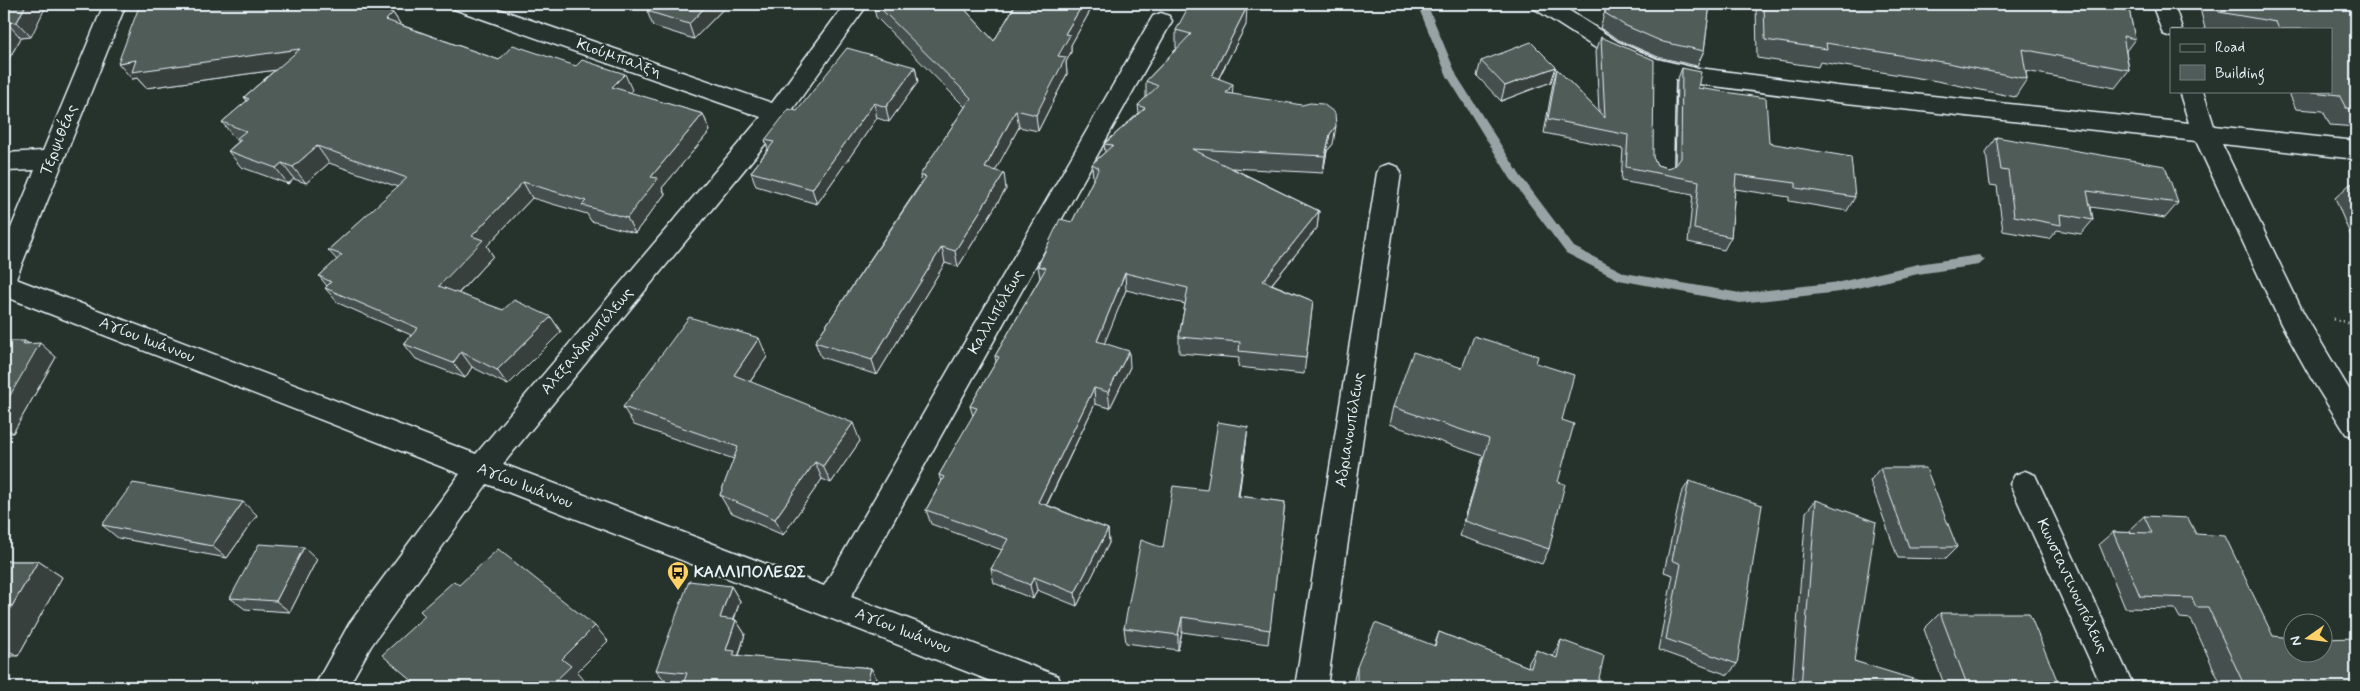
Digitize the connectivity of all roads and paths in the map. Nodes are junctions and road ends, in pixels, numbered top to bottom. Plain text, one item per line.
1 (115, 4) edge
2 (462, 4) edge
3 (534, 4) edge
4 (857, 4) edge
5 (1543, 4) edge
6 (2163, 4) edge
7 (515, 21) junction
8 (1161, 21) dead end
9 (2171, 28) edge
10 (1663, 68) junction
11 (2190, 92) edge
12 (777, 114) junction
13 (2204, 133) junction
14 (2356, 150) edge
15 (50, 160) junction
16 (4, 162) edge
17 (1661, 171) edge
18 (1389, 173) dead end
19 (4, 276) edge
20 (4, 284) edge
21 (2356, 425) edge
22 (481, 468) junction
23 (2025, 484) dead end
24 (831, 603) junction
25 (330, 687) edge
26 (1046, 687) edge
27 (1311, 687) edge
28 (2118, 687) edge

1 - 15 street, Τερψιθέας
2 - 7 street, Κιούμπαλξη
3 - 7 street
4 - 12 street, Αλεξανδρουπόλεως
5 - 10 street
6 - 9 street
7 - 12 street, Κιούμπαλξη
8 - 24 street, Καλλιπόλεως
10 - 13 street
10 - 17 street
11 - 13 street
12 - 22 street, Αλεξανδρουπόλεως
13 - 14 street
13 - 21 street
15 - 16 street
15 - 19 street, Τερψιθέας
18 - 27 street, Αδριανουπόλεως
20 - 22 street, Αγίου Ιωάννου
22 - 24 street, Αγίου Ιωάννου
22 - 25 street, Αλεξανδρουπόλεως
23 - 28 street, Κωνσταντινουπόλεως
24 - 26 street, Αγίου Ιωάννου

